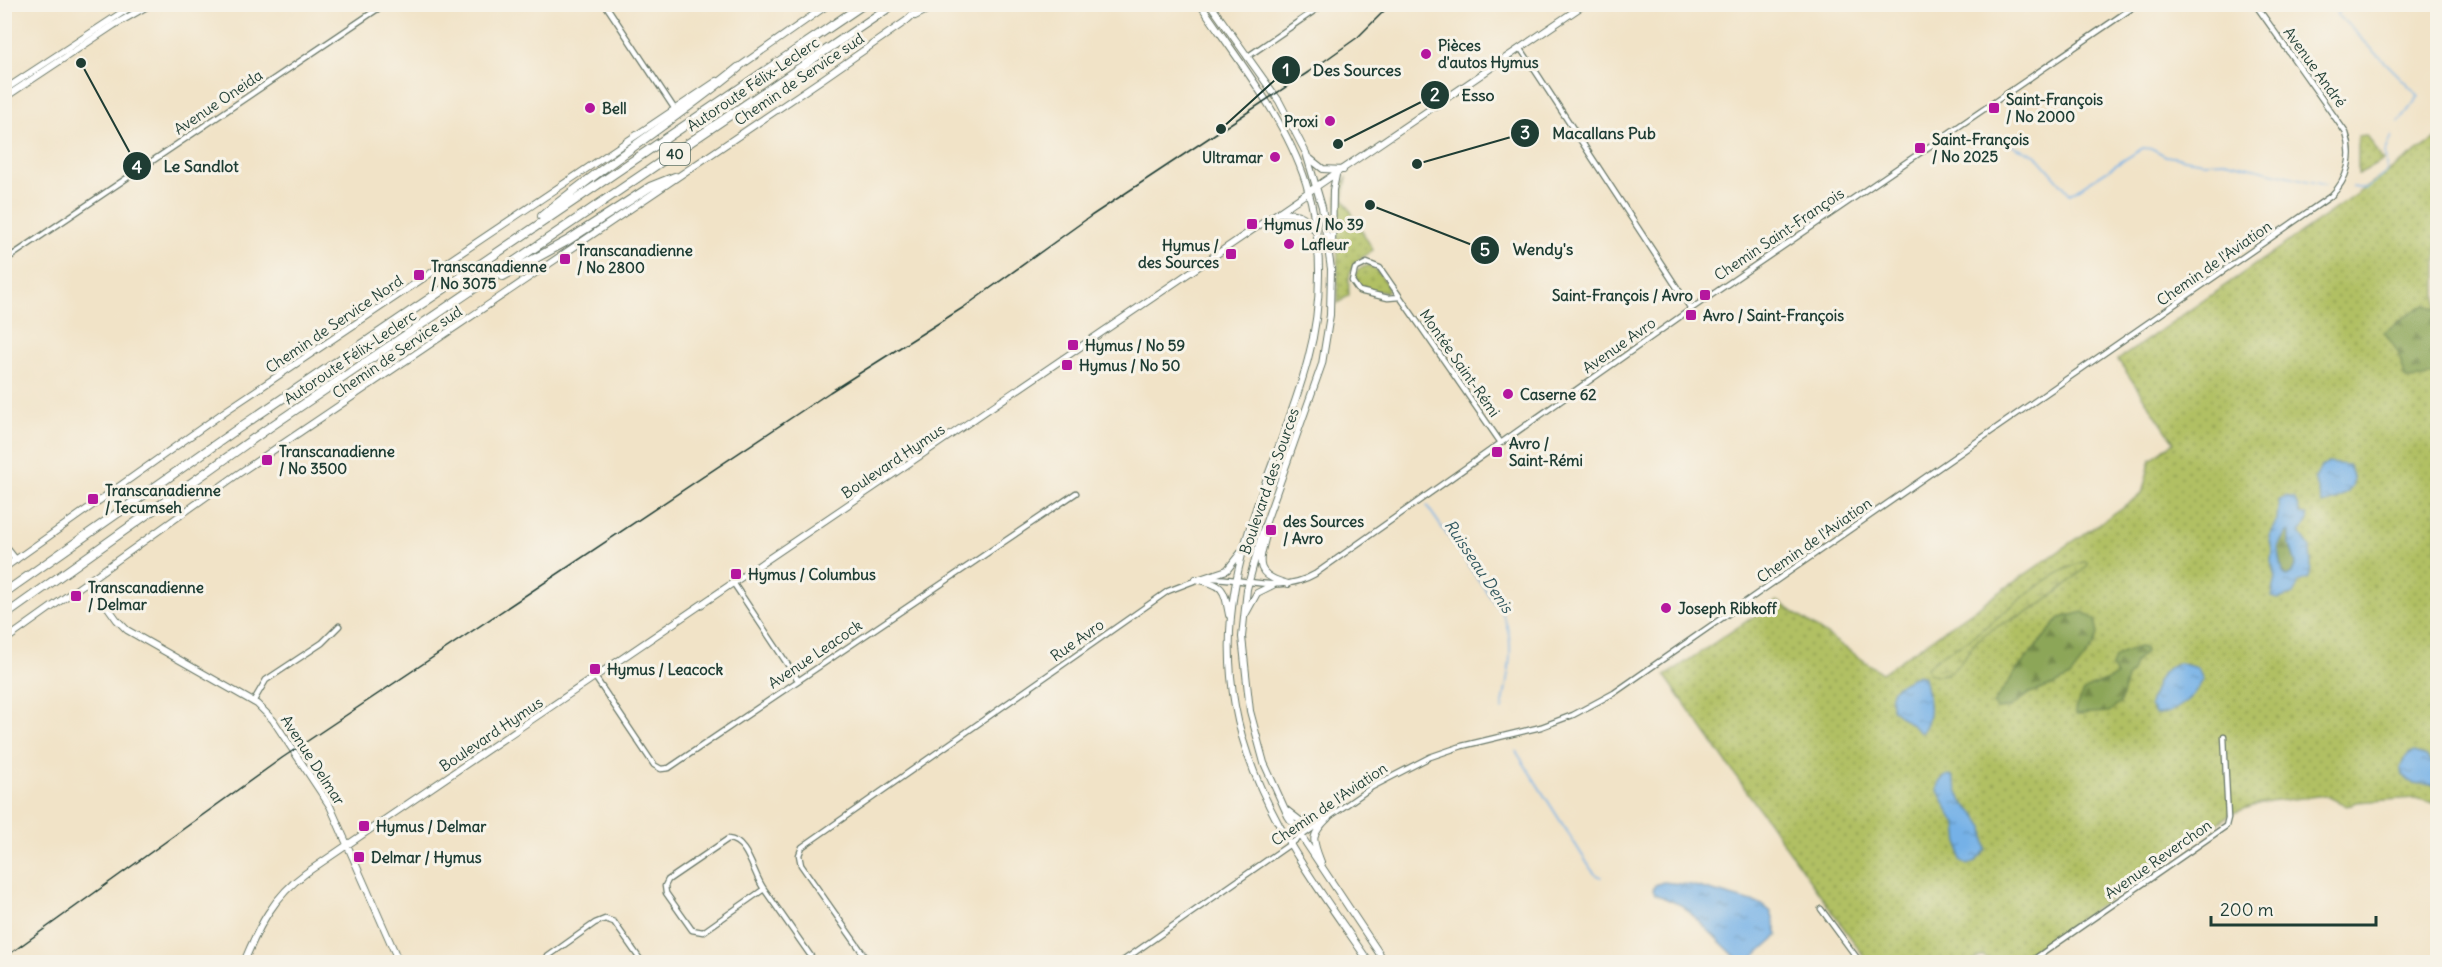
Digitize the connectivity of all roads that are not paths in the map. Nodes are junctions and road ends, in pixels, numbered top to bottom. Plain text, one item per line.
1 (135, 4) edge
2 (151, 4) edge
3 (385, 4) edge
4 (605, 4) edge
5 (829, 4) edge
6 (864, 4) edge
7 (894, 4) edge
8 (925, 4) edge
9 (939, 4) edge
10 (1200, 4) edge
11 (1210, 4) edge
12 (1324, 4) edge
13 (1585, 4) edge
14 (2138, 4) edge
15 (2255, 4) edge
16 (906, 21) junction
17 (1521, 49) junction
18 (1247, 57) junction
19 (738, 68) junction
20 (4, 90) edge
21 (4, 98) edge
22 (674, 108) junction
23 (2349, 147) joint
24 (1308, 156) junction
25 (1344, 170) junction
26 (1336, 175) junction
27 (675, 177) junction
28 (1318, 187) junction
29 (1309, 193) junction
30 (1280, 213) junction
31 (1315, 232) junction
32 (503, 249) junction
33 (1330, 260) junction
34 (4, 261) edge
35 (1400, 297) junction
36 (455, 302) junction
37 (1691, 309) junction
38 (1501, 443) junction
39 (1076, 493) dead end
40 (1272, 505) junction
41 (4, 545) edge
42 (1244, 549) junction
43 (16, 560) junction
44 (4, 568) edge
45 (1196, 579) junction
46 (1236, 580) junction
47 (89, 581) junction
48 (1249, 582) junction
49 (734, 584) junction
50 (1288, 584) junction
51 (1273, 585) junction
52 (4, 593) edge
53 (4, 616) edge
54 (1243, 618) junction
55 (339, 626) dead end
56 (1231, 627) junction
57 (4, 641) edge
58 (596, 677) junction
59 (798, 680) junction
60 (253, 702) junction
61 (2224, 736) dead end
62 (1283, 806) junction
63 (1328, 818) junction
64 (1301, 837) junction
65 (348, 845) junction
66 (1290, 845) junction
67 (1325, 872) junction
68 (764, 889) junction
69 (1821, 909) dead end
70 (244, 963) edge
71 (399, 963) edge
72 (540, 963) edge
73 (642, 963) edge
74 (815, 963) edge
75 (869, 963) edge
76 (1121, 963) edge
77 (1369, 963) edge
78 (1385, 963) edge
79 (1860, 963) edge
80 (2030, 963) edge

1 - 20 main road
2 - 21 main road
3 - 34 street, Avenue Oneida
4 - 22 street
5 - 19 main road, Chemin de Service Nord
6 - 32 highway, Autoroute Félix-Leclerc / 40
7 - 36 highway, Autoroute Félix-Leclerc / 40
8 - 16 main road, Chemin de Service sud
9 - 16 main road
10 - 29 main road, Boulevard des Sources
11 - 18 main road, Boulevard des Sources
12 - 18 street
13 - 17 main road, Boulevard Hymus
14 - 37 street, Chemin Saint-François
15 - 23 street, Avenue André
16 - 27 main road, Chemin de Service sud
17 - 25 main road, Boulevard Hymus
17 - 37 street
18 - 24 main road, Boulevard des Sources
19 - 22 main road, Chemin de Service Nord
19 - 32 highway
22 - 43 main road, Chemin de Service Nord
23 - 63 street, Chemin de l'Aviation
24 - 25 main road
24 - 28 main road, Boulevard des Sources
25 - 26 main road, Boulevard Hymus
26 - 28 main road, Boulevard Hymus
26 - 33 main road
27 - 36 highway
27 - 47 main road, Chemin de Service sud
28 - 29 main road, Boulevard Hymus
28 - 33 main road, Boulevard des Sources
29 - 30 main road, Boulevard Hymus
29 - 31 main road, Boulevard des Sources
30 - 31 main road
30 - 49 main road, Boulevard Hymus
31 - 42 main road, Boulevard des Sources
32 - 52 highway, Autoroute Félix-Leclerc / 40
33 - 40 main road, Boulevard des Sources
35 - 35 street, Montée Saint-Rémi
35 - 38 street, Montée Saint-Rémi
36 - 53 highway, Autoroute Félix-Leclerc / 40
37 - 38 street, Avenue Avro
38 - 50 street, Rue Avro
39 - 59 street, Avenue Leacock
40 - 48 main road, Boulevard des Sources
40 - 50 main road
41 - 43 main road
42 - 45 main road
42 - 46 main road, Boulevard des Sources
43 - 44 main road, Chemin de Service Nord
45 - 46 street, Rue Avro
45 - 56 main road
45 - 75 street, Rue Avro
46 - 48 street, Rue Avro
46 - 56 main road, Boulevard des Sources
47 - 57 main road, Chemin de Service sud
47 - 60 main road, Avenue Delmar
48 - 51 street, Rue Avro
48 - 54 main road, Boulevard des Sources
49 - 58 main road, Boulevard Hymus
49 - 59 street
50 - 51 street, Rue Avro
51 - 54 main road
54 - 62 main road, Boulevard des Sources
55 - 60 street
56 - 66 main road, Boulevard des Sources
58 - 59 street, Avenue Leacock
58 - 65 main road, Boulevard Hymus
60 - 65 main road, Avenue Delmar
61 - 80 street, Avenue Reverchon
62 - 63 main road
62 - 64 main road, Boulevard des Sources
63 - 64 street, Chemin de l'Aviation
63 - 67 main road
64 - 66 street, Chemin de l'Aviation
64 - 67 main road, Boulevard des Sources
65 - 70 main road, Boulevard Hymus
65 - 71 main road, Avenue Delmar
66 - 76 street, Chemin de l'Aviation
66 - 77 main road, Boulevard des Sources
67 - 78 main road, Boulevard des Sources
68 - 68 street
68 - 74 street
69 - 79 street
72 - 73 street

